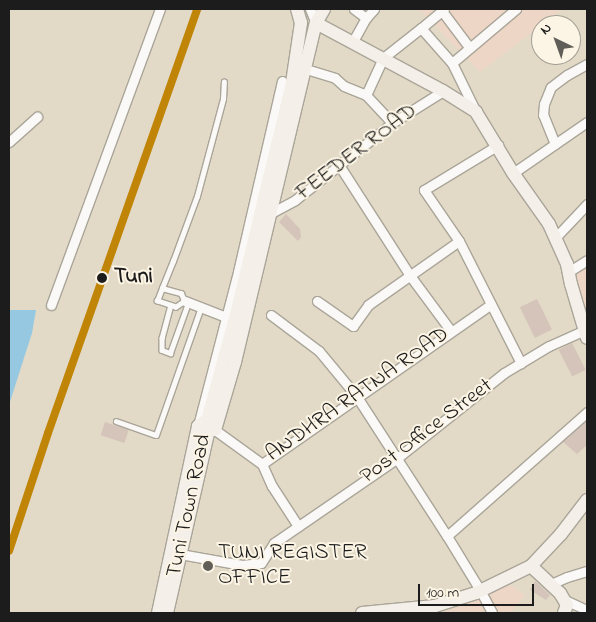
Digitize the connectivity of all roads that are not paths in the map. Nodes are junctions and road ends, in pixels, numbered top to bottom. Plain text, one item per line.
1 (160, 9) edge
2 (297, 9) edge
3 (310, 9) edge
4 (324, 9) edge
5 (354, 9) edge
6 (374, 9) edge
7 (516, 9) edge
8 (443, 10) edge
9 (366, 18) junction
10 (316, 23) junction
11 (421, 28) junction
12 (352, 43) junction
13 (469, 47) junction
14 (383, 58) junction
15 (452, 63) junction
16 (587, 64) edge
17 (306, 69) junction
18 (282, 81) dead end
19 (224, 82) dead end
20 (443, 91) junction
21 (366, 95) junction
22 (476, 112) junction
23 (37, 118) dead end
24 (587, 122) edge
25 (392, 123) junction
26 (9, 142) edge
27 (555, 144) junction
28 (498, 145) junction
29 (339, 165) junction
30 (513, 172) junction
31 (587, 204) edge
32 (271, 213) junction
33 (555, 238) junction
34 (459, 241) junction
35 (587, 260) edge
36 (568, 272) junction
37 (411, 277) junction
38 (162, 288) junction
39 (317, 301) dead end
40 (187, 302) junction
41 (491, 304) junction
42 (51, 305) dead end
43 (171, 305) junction
44 (201, 308) junction
45 (271, 315) dead end
46 (226, 317) junction
47 (451, 331) junction
48 (586, 334) edge
49 (521, 363) junction
50 (357, 397) junction
51 (587, 412) edge
52 (116, 421) dead end
53 (208, 423) junction
54 (396, 459) junction
55 (262, 464) junction
56 (587, 500) edge
57 (298, 526) junction
58 (447, 536) junction
59 (180, 554) junction
60 (531, 566) junction
61 (587, 571) edge
62 (551, 584) junction
63 (480, 590) junction
64 (563, 598) junction
65 (437, 610) edge
66 (587, 610) edge
67 (158, 613) edge
68 (167, 613) edge
69 (362, 613) edge
70 (386, 613) edge
71 (492, 613) edge
72 (564, 613) edge

1 - 42 street
2 - 53 street, Tuni Town Road
3 - 10 street
4 - 10 street
5 - 9 street
6 - 9 street
7 - 13 street
8 - 11 street
8 - 13 street
9 - 12 street
10 - 12 street
10 - 17 street
11 - 14 street
11 - 15 street
12 - 14 street
13 - 15 street
14 - 20 street
14 - 21 street
15 - 22 street
16 - 27 street
17 - 21 street
17 - 32 street
18 - 46 street
19 - 38 lane
20 - 22 street
20 - 25 street, FEEDER ROAD
21 - 25 street
22 - 28 street
23 - 26 street
24 - 27 street
25 - 29 street, FEEDER ROAD
27 - 30 street
28 - 30 street
28 - 34 street
29 - 32 street, FEEDER ROAD
29 - 37 street
30 - 33 street
31 - 33 street
32 - 53 street
33 - 36 street
34 - 37 street
34 - 41 street
35 - 36 street
36 - 48 street
37 - 39 street
37 - 47 street
38 - 40 lane
38 - 43 lane
40 - 43 lane
40 - 43 lane
40 - 44 street
41 - 47 street, ANDHRA RATNA ROAD
41 - 49 street
44 - 46 street
44 - 52 lane
45 - 50 street
46 - 53 street
47 - 50 street, ANDHRA RATNA ROAD
48 - 49 street, Post Office Street
49 - 54 street, Post Office Street
50 - 54 street
50 - 55 street, ANDHRA RATNA ROAD
51 - 58 street
53 - 55 street, ANDHRA RATNA ROAD
53 - 59 street, Tuni Town Road
53 - 67 street, Tuni Town Road
54 - 57 street, Post Office Street
54 - 58 street
55 - 57 street
56 - 60 street
57 - 59 street, Post Office Street
58 - 63 street
59 - 68 street, Tuni Town Road
60 - 62 street
60 - 63 street
61 - 62 street
62 - 64 street
63 - 65 street
63 - 71 street
64 - 66 street
64 - 72 street
65 - 70 street
69 - 70 street

